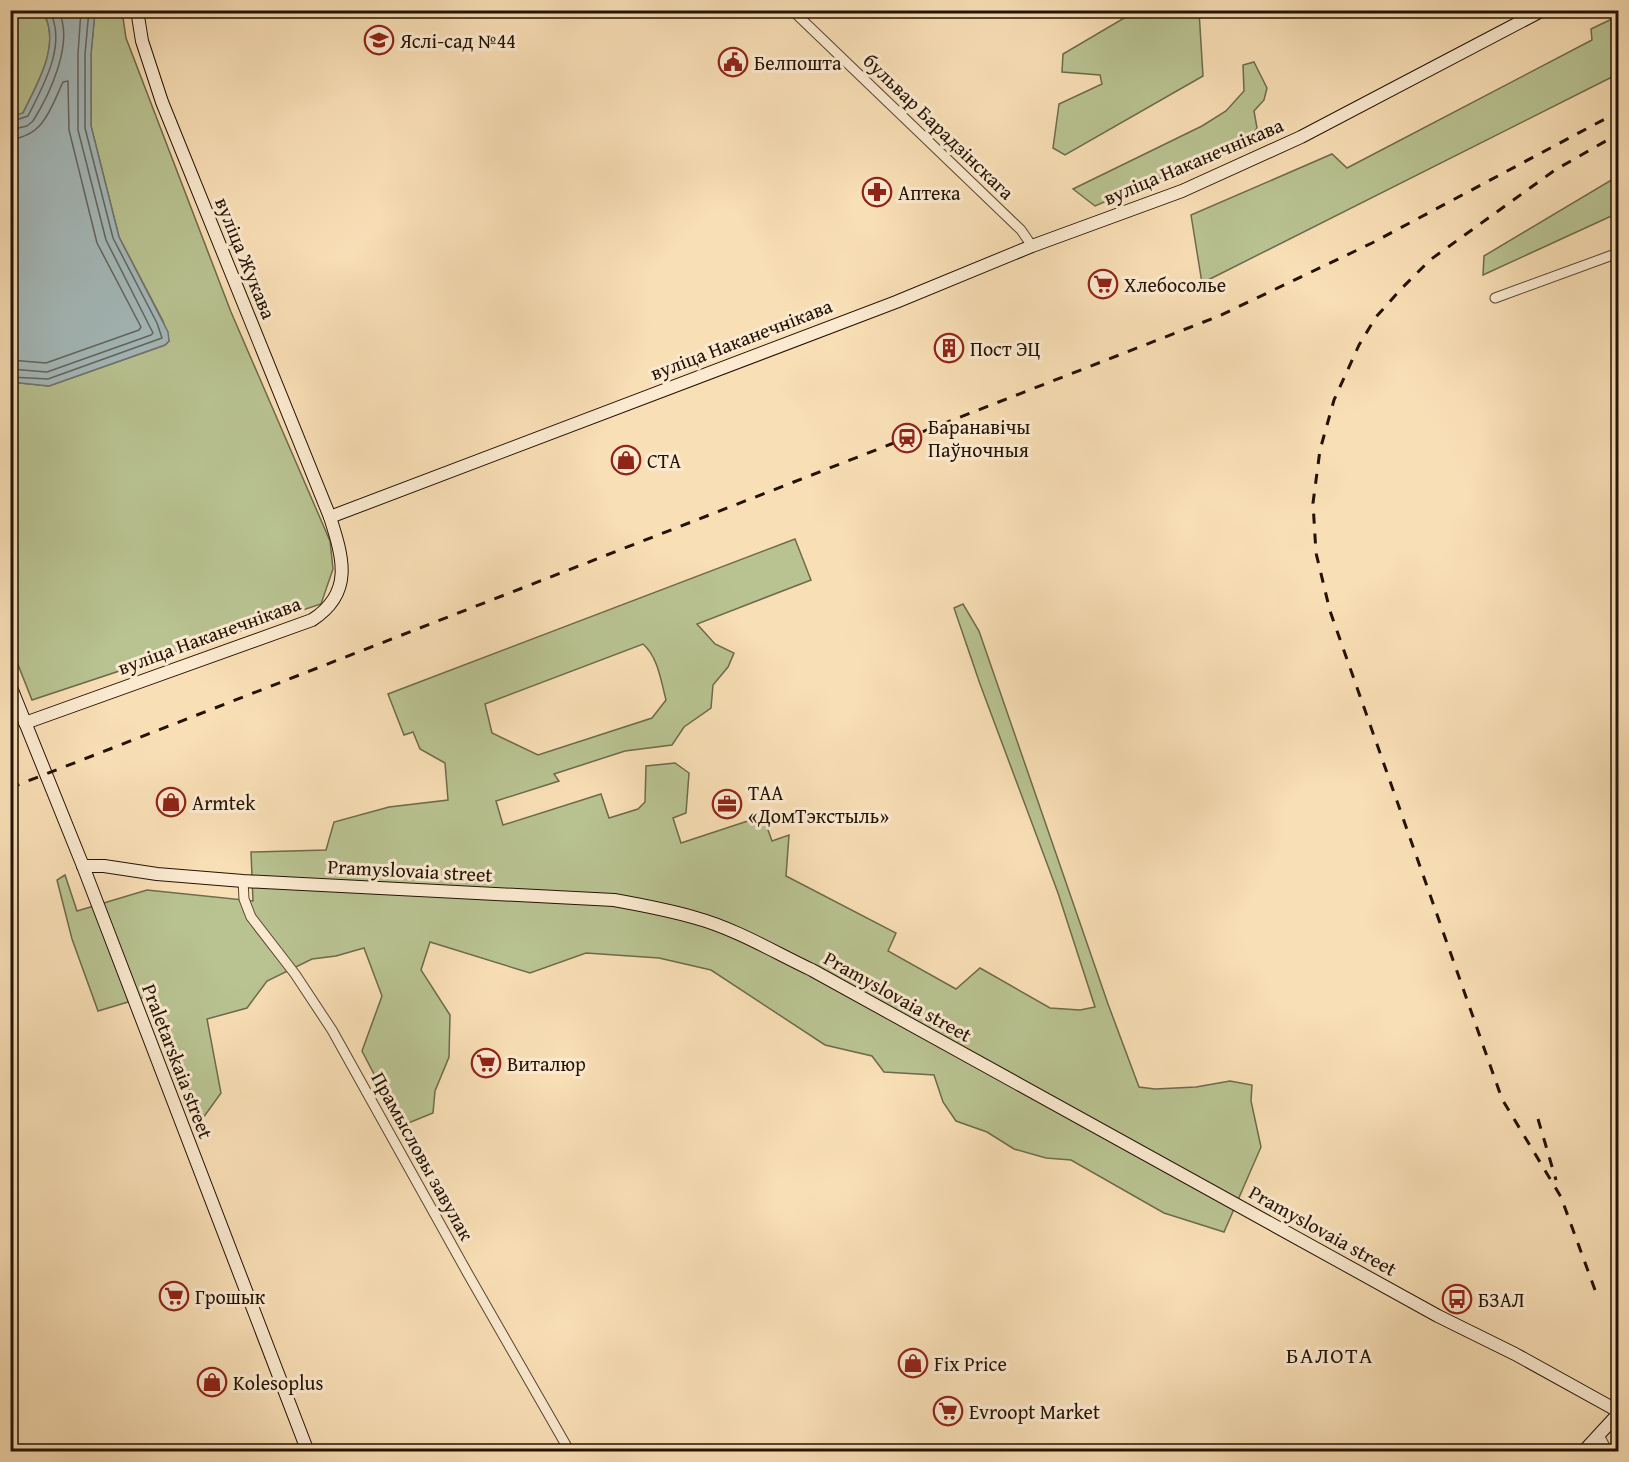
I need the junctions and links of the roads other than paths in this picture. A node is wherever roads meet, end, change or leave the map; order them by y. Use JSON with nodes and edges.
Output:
{"nodes":[{"id":1,"x":137,"y":10,"type":"edge"},
{"id":2,"x":792,"y":10,"type":"edge"},
{"id":3,"x":1543,"y":10,"type":"edge"},
{"id":4,"x":1032,"y":246,"type":"junction"},
{"id":5,"x":1618,"y":253,"type":"edge"},
{"id":6,"x":1495,"y":298,"type":"dead end"},
{"id":7,"x":330,"y":517,"type":"junction"},
{"id":8,"x":11,"y":686,"type":"edge"},
{"id":9,"x":25,"y":723,"type":"junction"},
{"id":10,"x":83,"y":866,"type":"junction"},
{"id":11,"x":243,"y":881,"type":"junction"},
{"id":12,"x":1618,"y":1412,"type":"edge"},
{"id":13,"x":1599,"y":1435,"type":"junction"},
{"id":14,"x":308,"y":1452,"type":"edge"},
{"id":15,"x":570,"y":1452,"type":"edge"},
{"id":16,"x":1583,"y":1452,"type":"edge"},
{"id":17,"x":1608,"y":1452,"type":"edge"}],
"edges":[{"from":1,"to":7,"type":"main road","name":"вуліца Жукава"},
{"from":2,"to":4,"type":"street","name":"бульвар Барадзінскага"},
{"from":3,"to":4,"type":"main road","name":"вуліца Наканечнікава"},
{"from":4,"to":7,"type":"main road","name":"вуліца Наканечнікава"},
{"from":5,"to":6,"type":"street"},
{"from":7,"to":9,"type":"main road","name":"вуліца Наканечнікава"},
{"from":8,"to":9,"type":"main road","name":"Praletarskaia street"},
{"from":9,"to":10,"type":"main road","name":"Praletarskaia street"},
{"from":10,"to":11,"type":"main road","name":"Pramyslovaia street"},
{"from":10,"to":14,"type":"main road","name":"Praletarskaia street"},
{"from":11,"to":12,"type":"main road","name":"Pramyslovaia street"},
{"from":11,"to":15,"type":"street","name":"Прамысловы завулак"},
{"from":12,"to":13,"type":"main road"},
{"from":13,"to":16,"type":"main road"},
{"from":13,"to":17,"type":"street"}]}
